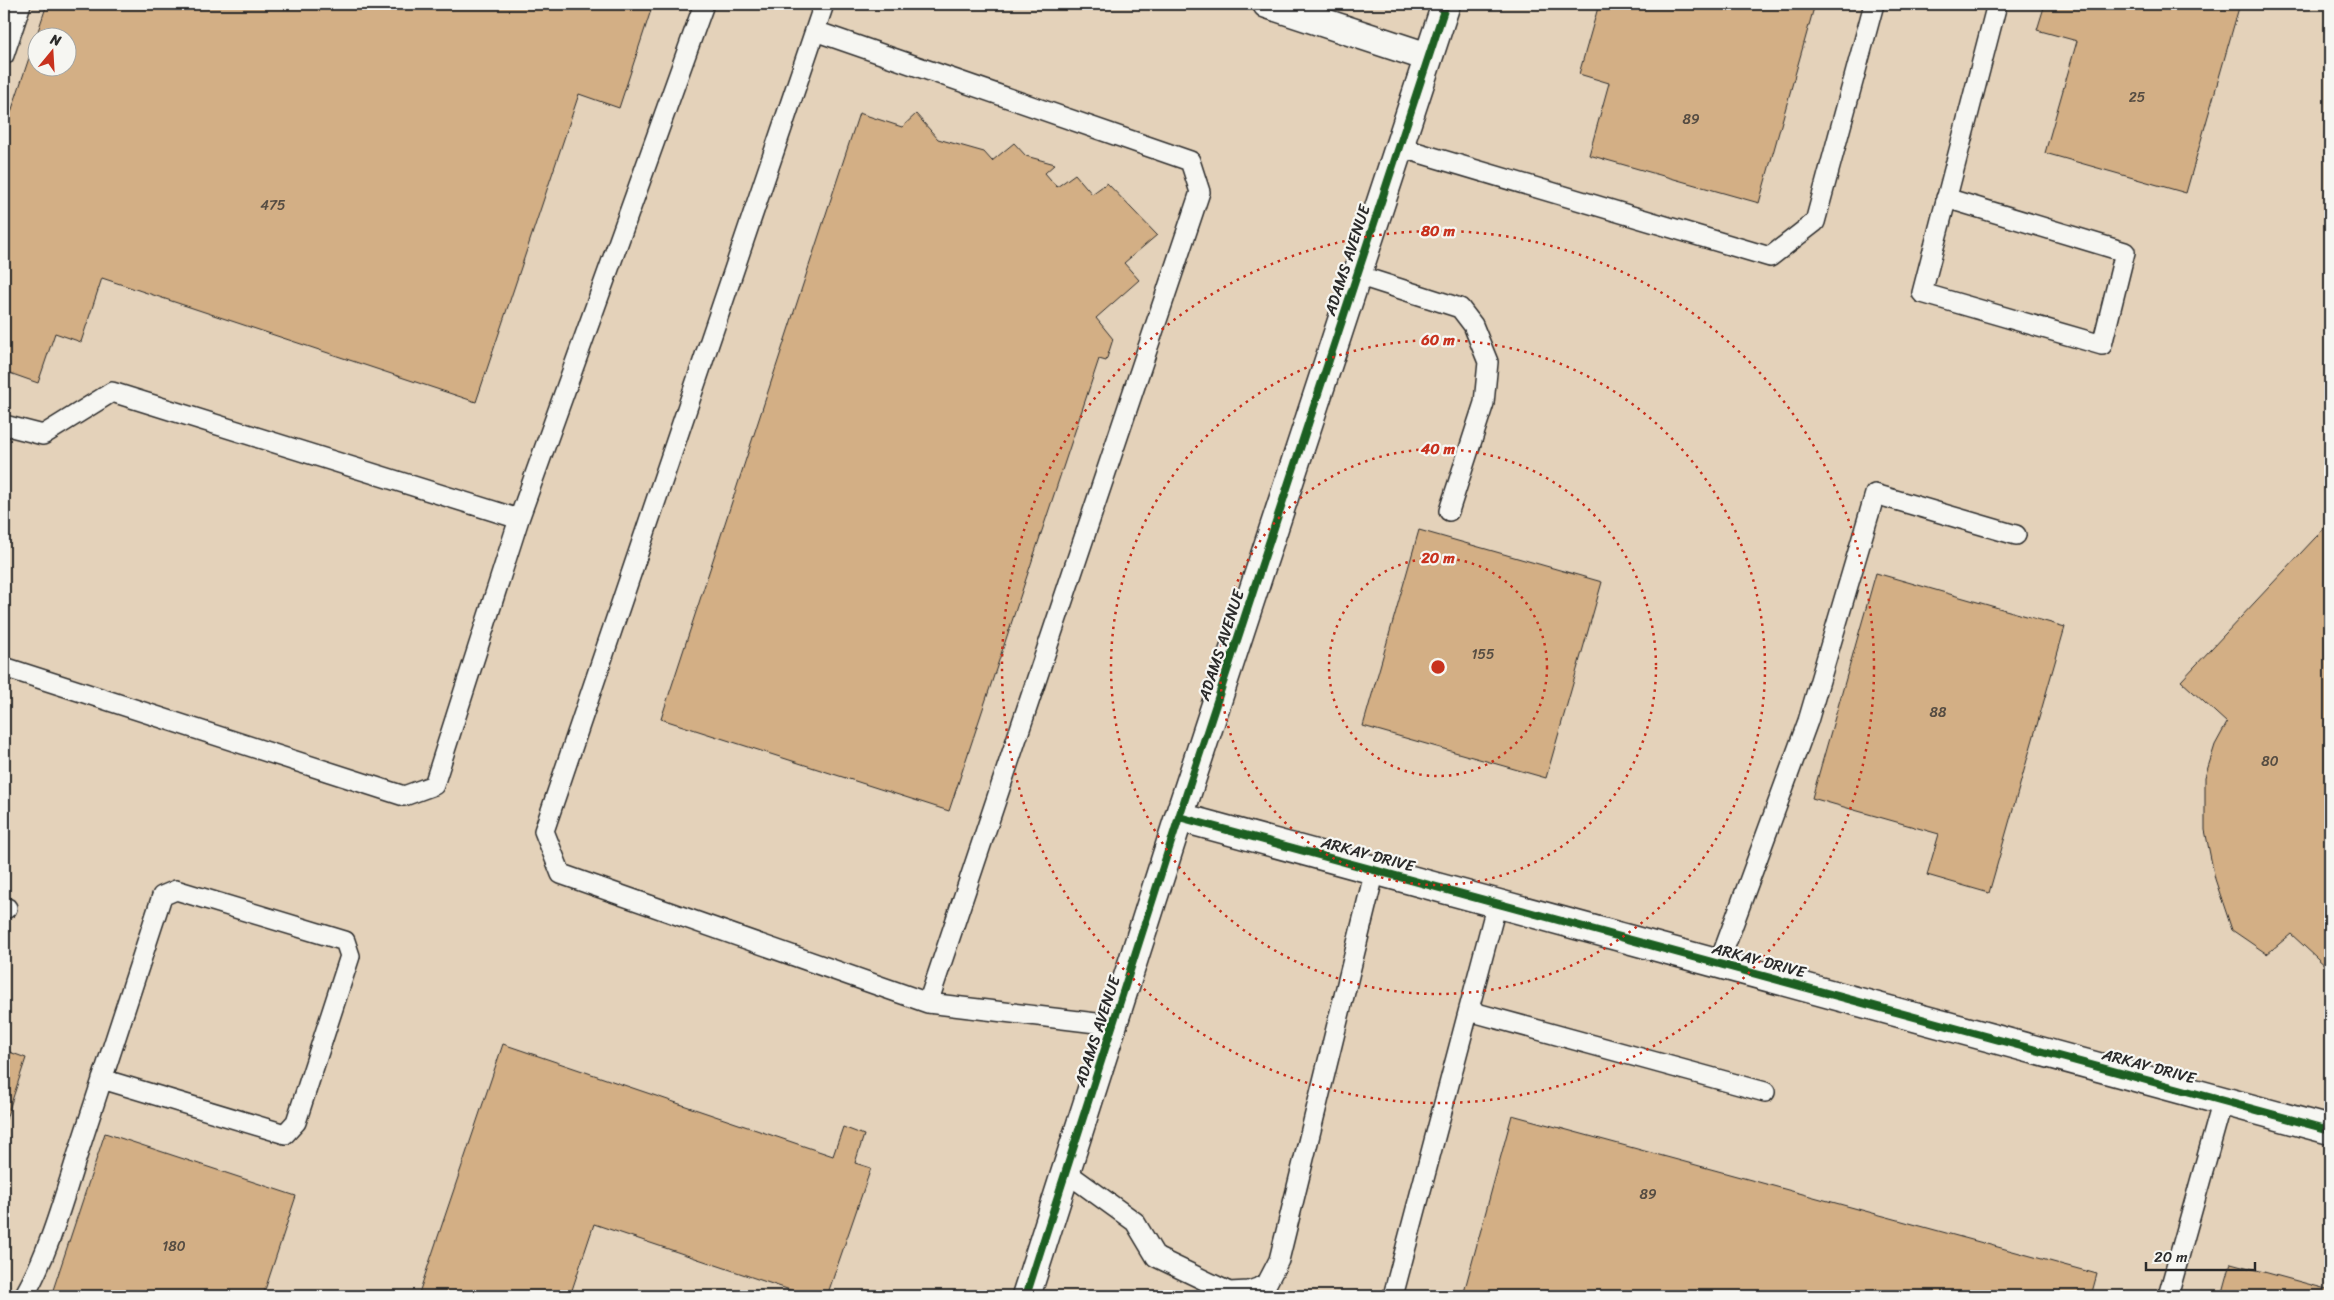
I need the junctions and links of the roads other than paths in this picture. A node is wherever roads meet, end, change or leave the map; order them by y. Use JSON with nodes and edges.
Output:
{"nodes":[{"id":1,"x":21,"y":4,"type":"edge"},
{"id":2,"x":704,"y":4,"type":"edge"},
{"id":3,"x":824,"y":4,"type":"edge"},
{"id":4,"x":1267,"y":4,"type":"edge"},
{"id":5,"x":1446,"y":4,"type":"edge"},
{"id":6,"x":1874,"y":4,"type":"edge"},
{"id":7,"x":1997,"y":4,"type":"edge"},
{"id":8,"x":815,"y":31,"type":"junction"},
{"id":9,"x":4,"y":55,"type":"edge"},
{"id":10,"x":1428,"y":57,"type":"junction"},
{"id":11,"x":1398,"y":148,"type":"junction"},
{"id":12,"x":1946,"y":198,"type":"junction"},
{"id":13,"x":1357,"y":275,"type":"junction"},
{"id":14,"x":4,"y":425,"type":"edge"},
{"id":15,"x":1449,"y":511,"type":"dead end"},
{"id":16,"x":518,"y":518,"type":"junction"},
{"id":17,"x":2016,"y":535,"type":"dead end"},
{"id":18,"x":4,"y":667,"type":"edge"},
{"id":19,"x":1179,"y":817,"type":"junction"},
{"id":20,"x":1375,"y":870,"type":"junction"},
{"id":21,"x":1497,"y":903,"type":"junction"},
{"id":22,"x":1719,"y":963,"type":"junction"},
{"id":23,"x":928,"y":1003,"type":"junction"},
{"id":24,"x":1470,"y":1012,"type":"junction"},
{"id":25,"x":1113,"y":1025,"type":"junction"},
{"id":26,"x":102,"y":1078,"type":"junction"},
{"id":27,"x":1766,"y":1092,"type":"dead end"},
{"id":28,"x":2223,"y":1100,"type":"junction"},
{"id":29,"x":2330,"y":1130,"type":"edge"},
{"id":30,"x":1066,"y":1172,"type":"junction"},
{"id":31,"x":24,"y":1296,"type":"edge"},
{"id":32,"x":1026,"y":1296,"type":"edge"},
{"id":33,"x":1393,"y":1296,"type":"edge"},
{"id":34,"x":2168,"y":1296,"type":"edge"}],
"edges":[{"from":1,"to":9,"type":"lane"},
{"from":2,"to":16,"type":"lane"},
{"from":3,"to":8,"type":"lane"},
{"from":4,"to":10,"type":"street"},
{"from":5,"to":10,"type":"street","name":"ADAMS AVENUE"},
{"from":6,"to":11,"type":"lane"},
{"from":7,"to":12,"type":"lane"},
{"from":8,"to":23,"type":"lane"},
{"from":8,"to":23,"type":"lane"},
{"from":10,"to":11,"type":"street","name":"ADAMS AVENUE"},
{"from":11,"to":13,"type":"street","name":"ADAMS AVENUE"},
{"from":12,"to":12,"type":"lane"},
{"from":13,"to":15,"type":"lane"},
{"from":13,"to":19,"type":"street","name":"ADAMS AVENUE"},
{"from":14,"to":16,"type":"lane"},
{"from":16,"to":18,"type":"lane"},
{"from":17,"to":22,"type":"lane"},
{"from":19,"to":20,"type":"street","name":"ARKAY DRIVE"},
{"from":19,"to":25,"type":"street","name":"ADAMS AVENUE"},
{"from":20,"to":21,"type":"street","name":"ARKAY DRIVE"},
{"from":20,"to":30,"type":"lane"},
{"from":21,"to":22,"type":"street","name":"ARKAY DRIVE"},
{"from":21,"to":24,"type":"lane"},
{"from":22,"to":28,"type":"street","name":"ARKAY DRIVE"},
{"from":23,"to":25,"type":"lane"},
{"from":24,"to":27,"type":"lane"},
{"from":24,"to":33,"type":"lane"},
{"from":25,"to":30,"type":"street","name":"ADAMS AVENUE"},
{"from":26,"to":26,"type":"lane"},
{"from":26,"to":31,"type":"lane"},
{"from":28,"to":29,"type":"street","name":"ARKAY DRIVE"},
{"from":28,"to":34,"type":"lane"},
{"from":30,"to":32,"type":"street","name":"ADAMS AVENUE"}]}
